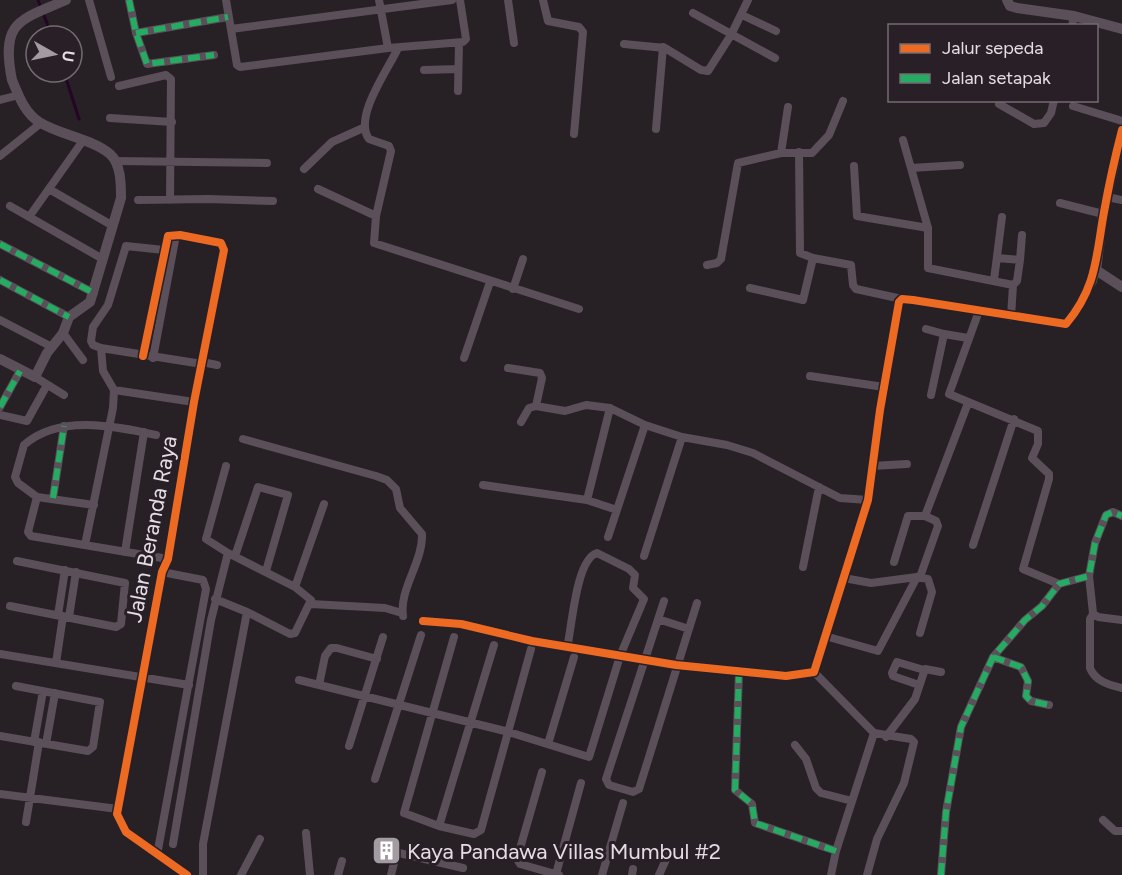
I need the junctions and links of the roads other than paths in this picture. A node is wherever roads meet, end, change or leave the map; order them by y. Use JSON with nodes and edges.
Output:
{"nodes":[{"id":1,"x":89,"y":0,"type":"edge"},
{"id":2,"x":129,"y":0,"type":"edge"},
{"id":3,"x":226,"y":0,"type":"edge"},
{"id":4,"x":379,"y":0,"type":"edge"},
{"id":5,"x":452,"y":0,"type":"edge"},
{"id":6,"x":460,"y":0,"type":"edge"},
{"id":7,"x":508,"y":0,"type":"edge"},
{"id":8,"x":543,"y":0,"type":"edge"},
{"id":9,"x":748,"y":0,"type":"edge"},
{"id":10,"x":1007,"y":0,"type":"edge"},
{"id":11,"x":63,"y":1,"type":"edge"},
{"id":12,"x":381,"y":11,"type":"junction"},
{"id":13,"x":693,"y":13,"type":"dead end"},
{"id":14,"x":742,"y":15,"type":"junction"},
{"id":15,"x":228,"y":17,"type":"junction"},
{"id":16,"x":1073,"y":21,"type":"edge"},
{"id":17,"x":1091,"y":24,"type":"edge"},
{"id":18,"x":1098,"y":25,"type":"edge"},
{"id":19,"x":231,"y":29,"type":"junction"},
{"id":20,"x":1122,"y":29,"type":"edge"},
{"id":21,"x":777,"y":31,"type":"dead end"},
{"id":22,"x":136,"y":33,"type":"junction"},
{"id":23,"x":731,"y":35,"type":"junction"},
{"id":24,"x":459,"y":43,"type":"junction"},
{"id":25,"x":514,"y":43,"type":"dead end"},
{"id":26,"x":624,"y":44,"type":"dead end"},
{"id":27,"x":663,"y":47,"type":"junction"},
{"id":28,"x":393,"y":48,"type":"junction"},
{"id":29,"x":214,"y":55,"type":"dead end"},
{"id":30,"x":775,"y":58,"type":"dead end"},
{"id":31,"x":459,"y":69,"type":"junction"},
{"id":32,"x":424,"y":70,"type":"dead end"},
{"id":33,"x":111,"y":77,"type":"dead end"},
{"id":34,"x":119,"y":86,"type":"dead end"},
{"id":35,"x":458,"y":91,"type":"dead end"},
{"id":36,"x":19,"y":95,"type":"junction"},
{"id":37,"x":0,"y":100,"type":"edge"},
{"id":38,"x":843,"y":101,"type":"dead end"},
{"id":39,"x":1054,"y":102,"type":"edge"},
{"id":40,"x":999,"y":104,"type":"dead end"},
{"id":41,"x":1073,"y":106,"type":"dead end"},
{"id":42,"x":788,"y":107,"type":"dead end"},
{"id":43,"x":110,"y":118,"type":"dead end"},
{"id":44,"x":1122,"y":121,"type":"edge"},
{"id":45,"x":172,"y":122,"type":"junction"},
{"id":46,"x":41,"y":123,"type":"junction"},
{"id":47,"x":363,"y":128,"type":"junction"},
{"id":48,"x":656,"y":129,"type":"dead end"},
{"id":49,"x":1122,"y":130,"type":"edge"},
{"id":50,"x":574,"y":135,"type":"dead end"},
{"id":51,"x":77,"y":140,"type":"junction"},
{"id":52,"x":903,"y":140,"type":"dead end"},
{"id":53,"x":798,"y":152,"type":"junction"},
{"id":54,"x":781,"y":153,"type":"junction"},
{"id":55,"x":0,"y":156,"type":"edge"},
{"id":56,"x":118,"y":161,"type":"junction"},
{"id":57,"x":171,"y":163,"type":"junction"},
{"id":58,"x":267,"y":163,"type":"dead end"},
{"id":59,"x":1118,"y":163,"type":"edge"},
{"id":60,"x":960,"y":165,"type":"dead end"},
{"id":61,"x":854,"y":166,"type":"dead end"},
{"id":62,"x":911,"y":168,"type":"junction"},
{"id":63,"x":304,"y":169,"type":"dead end"},
{"id":64,"x":49,"y":189,"type":"junction"},
{"id":65,"x":318,"y":189,"type":"dead end"},
{"id":66,"x":1107,"y":197,"type":"junction"},
{"id":67,"x":138,"y":200,"type":"dead end"},
{"id":68,"x":170,"y":200,"type":"junction"},
{"id":69,"x":1122,"y":200,"type":"edge"},
{"id":70,"x":273,"y":201,"type":"dead end"},
{"id":71,"x":1060,"y":203,"type":"dead end"},
{"id":72,"x":10,"y":206,"type":"dead end"},
{"id":73,"x":1103,"y":214,"type":"junction"},
{"id":74,"x":376,"y":216,"type":"junction"},
{"id":75,"x":29,"y":217,"type":"junction"},
{"id":76,"x":1002,"y":217,"type":"dead end"},
{"id":77,"x":113,"y":226,"type":"junction"},
{"id":78,"x":928,"y":228,"type":"junction"},
{"id":79,"x":176,"y":235,"type":"junction"},
{"id":80,"x":1022,"y":235,"type":"dead end"},
{"id":81,"x":0,"y":244,"type":"edge"},
{"id":82,"x":164,"y":250,"type":"junction"},
{"id":83,"x":101,"y":258,"type":"junction"},
{"id":84,"x":813,"y":258,"type":"junction"},
{"id":85,"x":997,"y":258,"type":"junction"},
{"id":86,"x":523,"y":259,"type":"dead end"},
{"id":87,"x":1020,"y":260,"type":"junction"},
{"id":88,"x":707,"y":265,"type":"dead end"},
{"id":89,"x":1096,"y":270,"type":"junction"},
{"id":90,"x":0,"y":280,"type":"edge"},
{"id":91,"x":994,"y":280,"type":"junction"},
{"id":92,"x":490,"y":282,"type":"junction"},
{"id":93,"x":1013,"y":285,"type":"junction"},
{"id":94,"x":1122,"y":287,"type":"edge"},
{"id":95,"x":513,"y":288,"type":"junction"},
{"id":96,"x":750,"y":288,"type":"dead end"},
{"id":97,"x":94,"y":293,"type":"junction"},
{"id":98,"x":902,"y":299,"type":"junction"},
{"id":99,"x":579,"y":309,"type":"dead end"},
{"id":100,"x":979,"y":311,"type":"junction"},
{"id":101,"x":69,"y":317,"type":"junction"},
{"id":102,"x":1011,"y":317,"type":"junction"},
{"id":103,"x":0,"y":320,"type":"edge"},
{"id":104,"x":926,"y":329,"type":"dead end"},
{"id":105,"x":63,"y":333,"type":"junction"},
{"id":106,"x":944,"y":334,"type":"junction"},
{"id":107,"x":968,"y":338,"type":"junction"},
{"id":108,"x":52,"y":347,"type":"junction"},
{"id":109,"x":101,"y":348,"type":"junction"},
{"id":110,"x":143,"y":356,"type":"junction"},
{"id":111,"x":153,"y":358,"type":"junction"},
{"id":112,"x":464,"y":358,"type":"dead end"},
{"id":113,"x":0,"y":359,"type":"edge"},
{"id":114,"x":83,"y":360,"type":"dead end"},
{"id":115,"x":202,"y":363,"type":"junction"},
{"id":116,"x":218,"y":365,"type":"dead end"},
{"id":117,"x":508,"y":368,"type":"dead end"},
{"id":118,"x":20,"y":370,"type":"junction"},
{"id":119,"x":35,"y":376,"type":"junction"},
{"id":120,"x":810,"y":376,"type":"dead end"},
{"id":121,"x":47,"y":386,"type":"junction"},
{"id":122,"x":884,"y":387,"type":"junction"},
{"id":123,"x":114,"y":390,"type":"junction"},
{"id":124,"x":64,"y":395,"type":"dead end"},
{"id":125,"x":931,"y":395,"type":"dead end"},
{"id":126,"x":194,"y":402,"type":"junction"},
{"id":127,"x":968,"y":403,"type":"junction"},
{"id":128,"x":0,"y":406,"type":"edge"},
{"id":129,"x":536,"y":406,"type":"junction"},
{"id":130,"x":610,"y":408,"type":"junction"},
{"id":131,"x":0,"y":415,"type":"edge"},
{"id":132,"x":1014,"y":419,"type":"junction"},
{"id":133,"x":521,"y":423,"type":"dead end"},
{"id":134,"x":645,"y":425,"type":"junction"},
{"id":135,"x":64,"y":426,"type":"junction"},
{"id":136,"x":111,"y":427,"type":"junction"},
{"id":137,"x":144,"y":432,"type":"junction"},
{"id":138,"x":156,"y":435,"type":"dead end"},
{"id":139,"x":682,"y":437,"type":"junction"},
{"id":140,"x":243,"y":439,"type":"dead end"},
{"id":141,"x":907,"y":464,"type":"dead end"},
{"id":142,"x":226,"y":465,"type":"dead end"},
{"id":143,"x":872,"y":466,"type":"junction"},
{"id":144,"x":483,"y":485,"type":"dead end"},
{"id":145,"x":819,"y":488,"type":"junction"},
{"id":146,"x":37,"y":497,"type":"junction"},
{"id":147,"x":53,"y":498,"type":"junction"},
{"id":148,"x":587,"y":500,"type":"junction"},
{"id":149,"x":868,"y":500,"type":"junction"},
{"id":150,"x":324,"y":504,"type":"dead end"},
{"id":151,"x":94,"y":505,"type":"junction"},
{"id":152,"x":617,"y":510,"type":"junction"},
{"id":153,"x":925,"y":516,"type":"junction"},
{"id":154,"x":1122,"y":516,"type":"edge"},
{"id":155,"x":608,"y":537,"type":"dead end"},
{"id":156,"x":973,"y":544,"type":"dead end"},
{"id":157,"x":85,"y":545,"type":"junction"},
{"id":158,"x":125,"y":552,"type":"junction"},
{"id":159,"x":231,"y":554,"type":"junction"},
{"id":160,"x":644,"y":556,"type":"dead end"},
{"id":161,"x":168,"y":559,"type":"junction"},
{"id":162,"x":17,"y":561,"type":"dead end"},
{"id":163,"x":894,"y":562,"type":"dead end"},
{"id":164,"x":803,"y":567,"type":"dead end"},
{"id":165,"x":65,"y":570,"type":"junction"},
{"id":166,"x":266,"y":571,"type":"junction"},
{"id":167,"x":76,"y":572,"type":"junction"},
{"id":168,"x":162,"y":572,"type":"junction"},
{"id":169,"x":1089,"y":576,"type":"junction"},
{"id":170,"x":919,"y":577,"type":"junction"},
{"id":171,"x":844,"y":578,"type":"junction"},
{"id":172,"x":1059,"y":584,"type":"junction"},
{"id":173,"x":295,"y":587,"type":"junction"},
{"id":174,"x":215,"y":599,"type":"junction"},
{"id":175,"x":664,"y":601,"type":"dead end"},
{"id":176,"x":697,"y":603,"type":"dead end"},
{"id":177,"x":311,"y":604,"type":"junction"},
{"id":178,"x":10,"y":606,"type":"dead end"},
{"id":179,"x":247,"y":612,"type":"junction"},
{"id":180,"x":1094,"y":614,"type":"junction"},
{"id":181,"x":63,"y":616,"type":"junction"},
{"id":182,"x":658,"y":619,"type":"junction"},
{"id":183,"x":1122,"y":620,"type":"edge"},
{"id":184,"x":423,"y":621,"type":"dead end"},
{"id":185,"x":689,"y":629,"type":"junction"},
{"id":186,"x":920,"y":633,"type":"dead end"},
{"id":187,"x":421,"y":635,"type":"dead end"},
{"id":188,"x":825,"y":636,"type":"junction"},
{"id":189,"x":383,"y":637,"type":"dead end"},
{"id":190,"x":454,"y":637,"type":"dead end"},
{"id":191,"x":494,"y":645,"type":"dead end"},
{"id":192,"x":567,"y":648,"type":"junction"},
{"id":193,"x":531,"y":649,"type":"dead end"},
{"id":194,"x":0,"y":654,"type":"edge"},
{"id":195,"x":620,"y":656,"type":"junction"},
{"id":196,"x":574,"y":657,"type":"dead end"},
{"id":197,"x":993,"y":657,"type":"junction"},
{"id":198,"x":377,"y":659,"type":"junction"},
{"id":199,"x":643,"y":660,"type":"junction"},
{"id":200,"x":56,"y":663,"type":"junction"},
{"id":201,"x":676,"y":665,"type":"junction"},
{"id":202,"x":924,"y":670,"type":"junction"},
{"id":203,"x":739,"y":671,"type":"junction"},
{"id":204,"x":814,"y":672,"type":"junction"},
{"id":205,"x":941,"y":672,"type":"dead end"},
{"id":206,"x":141,"y":677,"type":"junction"},
{"id":207,"x":299,"y":680,"type":"dead end"},
{"id":208,"x":189,"y":685,"type":"junction"},
{"id":209,"x":320,"y":685,"type":"junction"},
{"id":210,"x":919,"y":685,"type":"junction"},
{"id":211,"x":16,"y":686,"type":"dead end"},
{"id":212,"x":1122,"y":688,"type":"edge"},
{"id":213,"x":43,"y":691,"type":"junction"},
{"id":214,"x":55,"y":693,"type":"junction"},
{"id":215,"x":364,"y":696,"type":"junction"},
{"id":216,"x":399,"y":705,"type":"junction"},
{"id":217,"x":1048,"y":705,"type":"dead end"},
{"id":218,"x":433,"y":713,"type":"junction"},
{"id":219,"x":470,"y":722,"type":"junction"},
{"id":220,"x":509,"y":732,"type":"junction"},
{"id":221,"x":874,"y":733,"type":"junction"},
{"id":222,"x":0,"y":736,"type":"edge"},
{"id":223,"x":886,"y":737,"type":"junction"},
{"id":224,"x":40,"y":743,"type":"junction"},
{"id":225,"x":548,"y":744,"type":"junction"},
{"id":226,"x":795,"y":745,"type":"dead end"},
{"id":227,"x":349,"y":746,"type":"dead end"},
{"id":228,"x":542,"y":772,"type":"dead end"},
{"id":229,"x":375,"y":780,"type":"dead end"},
{"id":230,"x":581,"y":783,"type":"dead end"},
{"id":231,"x":0,"y":794,"type":"edge"},
{"id":232,"x":30,"y":800,"type":"junction"},
{"id":233,"x":852,"y":801,"type":"junction"},
{"id":234,"x":623,"y":803,"type":"dead end"},
{"id":235,"x":118,"y":809,"type":"junction"},
{"id":236,"x":1103,"y":820,"type":"dead end"},
{"id":237,"x":26,"y":822,"type":"dead end"},
{"id":238,"x":439,"y":826,"type":"junction"},
{"id":239,"x":1122,"y":831,"type":"edge"},
{"id":240,"x":306,"y":833,"type":"dead end"},
{"id":241,"x":260,"y":839,"type":"dead end"},
{"id":242,"x":173,"y":844,"type":"dead end"},
{"id":243,"x":836,"y":851,"type":"junction"},
{"id":244,"x":157,"y":855,"type":"junction"},
{"id":245,"x":668,"y":855,"type":"dead end"},
{"id":246,"x":342,"y":861,"type":"dead end"},
{"id":247,"x":463,"y":868,"type":"dead end"},
{"id":248,"x":392,"y":874,"type":"edge"},
{"id":249,"x":187,"y":875,"type":"edge"},
{"id":250,"x":204,"y":875,"type":"edge"},
{"id":251,"x":241,"y":875,"type":"edge"},
{"id":252,"x":310,"y":875,"type":"edge"},
{"id":253,"x":338,"y":875,"type":"edge"},
{"id":254,"x":557,"y":875,"type":"edge"},
{"id":255,"x":602,"y":875,"type":"edge"},
{"id":256,"x":660,"y":875,"type":"edge"},
{"id":257,"x":831,"y":875,"type":"edge"},
{"id":258,"x":867,"y":875,"type":"edge"},
{"id":259,"x":941,"y":875,"type":"edge"}],
"edges":[{"from":1,"to":33,"type":"street"},
{"from":2,"to":22,"type":"street"},
{"from":3,"to":15,"type":"street"},
{"from":4,"to":12,"type":"street"},
{"from":5,"to":12,"type":"street"},
{"from":6,"to":24,"type":"street"},
{"from":7,"to":25,"type":"street"},
{"from":8,"to":50,"type":"street"},
{"from":9,"to":14,"type":"street"},
{"from":10,"to":16,"type":"street"},
{"from":11,"to":36,"type":"street"},
{"from":12,"to":19,"type":"street"},
{"from":12,"to":28,"type":"street"},
{"from":13,"to":23,"type":"street"},
{"from":14,"to":21,"type":"street"},
{"from":14,"to":23,"type":"street"},
{"from":15,"to":19,"type":"street"},
{"from":15,"to":22,"type":"street"},
{"from":16,"to":17,"type":"street"},
{"from":18,"to":20,"type":"street"},
{"from":19,"to":28,"type":"street"},
{"from":22,"to":29,"type":"street"},
{"from":23,"to":27,"type":"street"},
{"from":23,"to":30,"type":"street"},
{"from":24,"to":28,"type":"street"},
{"from":24,"to":31,"type":"street"},
{"from":26,"to":27,"type":"street"},
{"from":27,"to":48,"type":"street"},
{"from":28,"to":47,"type":"street"},
{"from":31,"to":32,"type":"street"},
{"from":31,"to":35,"type":"street"},
{"from":34,"to":45,"type":"street"},
{"from":36,"to":37,"type":"street"},
{"from":36,"to":46,"type":"street"},
{"from":38,"to":53,"type":"street"},
{"from":39,"to":40,"type":"street"},
{"from":41,"to":44,"type":"street"},
{"from":42,"to":54,"type":"street"},
{"from":43,"to":45,"type":"street"},
{"from":45,"to":57,"type":"street"},
{"from":46,"to":51,"type":"street"},
{"from":46,"to":55,"type":"street"},
{"from":47,"to":63,"type":"street"},
{"from":47,"to":74,"type":"street"},
{"from":49,"to":59,"type":"street"},
{"from":51,"to":56,"type":"street"},
{"from":51,"to":64,"type":"street"},
{"from":52,"to":62,"type":"street"},
{"from":53,"to":54,"type":"street"},
{"from":53,"to":84,"type":"street"},
{"from":54,"to":88,"type":"street"},
{"from":56,"to":57,"type":"street"},
{"from":56,"to":77,"type":"street"},
{"from":57,"to":58,"type":"street"},
{"from":57,"to":68,"type":"street"},
{"from":59,"to":66,"type":"street"},
{"from":60,"to":62,"type":"street"},
{"from":61,"to":78,"type":"street"},
{"from":62,"to":78,"type":"street"},
{"from":64,"to":75,"type":"street"},
{"from":64,"to":77,"type":"street"},
{"from":65,"to":74,"type":"street"},
{"from":66,"to":69,"type":"street"},
{"from":66,"to":73,"type":"street"},
{"from":67,"to":68,"type":"street"},
{"from":68,"to":70,"type":"street"},
{"from":71,"to":73,"type":"street"},
{"from":72,"to":75,"type":"street"},
{"from":73,"to":89,"type":"street"},
{"from":74,"to":92,"type":"street"},
{"from":75,"to":83,"type":"street"},
{"from":76,"to":85,"type":"street"},
{"from":77,"to":83,"type":"street"},
{"from":78,"to":91,"type":"street"},
{"from":79,"to":82,"type":"street"},
{"from":79,"to":111,"type":"street"},
{"from":79,"to":115,"type":"street","name":"Jalan Beranda Raya"},
{"from":80,"to":87,"type":"street"},
{"from":81,"to":97,"type":"street"},
{"from":82,"to":109,"type":"street"},
{"from":82,"to":110,"type":"street"},
{"from":83,"to":97,"type":"street"},
{"from":84,"to":96,"type":"street"},
{"from":84,"to":98,"type":"street"},
{"from":85,"to":87,"type":"street"},
{"from":85,"to":91,"type":"street"},
{"from":86,"to":95,"type":"street"},
{"from":87,"to":93,"type":"street"},
{"from":89,"to":94,"type":"street"},
{"from":89,"to":102,"type":"street"},
{"from":90,"to":101,"type":"street"},
{"from":91,"to":93,"type":"street"},
{"from":92,"to":95,"type":"street"},
{"from":92,"to":112,"type":"street"},
{"from":93,"to":102,"type":"street"},
{"from":95,"to":99,"type":"street"},
{"from":97,"to":101,"type":"street"},
{"from":98,"to":100,"type":"street"},
{"from":98,"to":122,"type":"street"},
{"from":100,"to":102,"type":"street"},
{"from":100,"to":107,"type":"street"},
{"from":101,"to":105,"type":"street"},
{"from":103,"to":108,"type":"street"},
{"from":104,"to":106,"type":"street"},
{"from":105,"to":108,"type":"street"},
{"from":105,"to":114,"type":"street"},
{"from":106,"to":107,"type":"street"},
{"from":106,"to":125,"type":"street"},
{"from":107,"to":127,"type":"street"},
{"from":108,"to":119,"type":"street"},
{"from":109,"to":110,"type":"street"},
{"from":109,"to":123,"type":"street"},
{"from":110,"to":111,"type":"street"},
{"from":111,"to":115,"type":"street"},
{"from":113,"to":118,"type":"street"},
{"from":115,"to":116,"type":"street"},
{"from":115,"to":126,"type":"street","name":"Jalan Beranda Raya"},
{"from":117,"to":129,"type":"street"},
{"from":118,"to":119,"type":"street"},
{"from":118,"to":128,"type":"street"},
{"from":119,"to":121,"type":"street"},
{"from":120,"to":122,"type":"street"},
{"from":121,"to":124,"type":"street"},
{"from":121,"to":131,"type":"street"},
{"from":122,"to":143,"type":"street"},
{"from":123,"to":126,"type":"street"},
{"from":123,"to":136,"type":"street"},
{"from":126,"to":161,"type":"street","name":"Jalan Beranda Raya"},
{"from":127,"to":132,"type":"street"},
{"from":127,"to":153,"type":"street"},
{"from":129,"to":130,"type":"street"},
{"from":129,"to":133,"type":"street"},
{"from":130,"to":134,"type":"street"},
{"from":130,"to":148,"type":"street"},
{"from":132,"to":156,"type":"street"},
{"from":132,"to":172,"type":"street"},
{"from":134,"to":139,"type":"street"},
{"from":134,"to":152,"type":"street"},
{"from":135,"to":136,"type":"street"},
{"from":135,"to":146,"type":"street"},
{"from":135,"to":147,"type":"street"},
{"from":136,"to":137,"type":"street"},
{"from":136,"to":151,"type":"street"},
{"from":137,"to":138,"type":"street"},
{"from":137,"to":158,"type":"street"},
{"from":139,"to":145,"type":"street"},
{"from":139,"to":160,"type":"street"},
{"from":140,"to":177,"type":"street"},
{"from":141,"to":143,"type":"street"},
{"from":142,"to":159,"type":"street"},
{"from":143,"to":149,"type":"street"},
{"from":144,"to":148,"type":"street"},
{"from":145,"to":149,"type":"street"},
{"from":145,"to":164,"type":"street"},
{"from":146,"to":147,"type":"street"},
{"from":146,"to":157,"type":"street"},
{"from":147,"to":151,"type":"street"},
{"from":148,"to":152,"type":"street"},
{"from":149,"to":171,"type":"street"},
{"from":150,"to":173,"type":"street"},
{"from":151,"to":157,"type":"street"},
{"from":152,"to":155,"type":"street"},
{"from":153,"to":163,"type":"street"},
{"from":153,"to":170,"type":"street"},
{"from":154,"to":169,"type":"street"},
{"from":157,"to":158,"type":"street"},
{"from":158,"to":161,"type":"street"},
{"from":159,"to":166,"type":"street"},
{"from":159,"to":166,"type":"street"},
{"from":159,"to":174,"type":"street"},
{"from":161,"to":168,"type":"street","name":"Jalan Beranda Raya"},
{"from":162,"to":165,"type":"street"},
{"from":165,"to":167,"type":"street"},
{"from":165,"to":181,"type":"street"},
{"from":166,"to":173,"type":"street"},
{"from":167,"to":181,"type":"street"},
{"from":167,"to":181,"type":"street"},
{"from":168,"to":206,"type":"street","name":"Jalan Beranda Raya"},
{"from":168,"to":208,"type":"street"},
{"from":169,"to":172,"type":"street"},
{"from":169,"to":180,"type":"street"},
{"from":170,"to":171,"type":"street"},
{"from":170,"to":186,"type":"street"},
{"from":170,"to":188,"type":"street"},
{"from":171,"to":188,"type":"street"},
{"from":172,"to":197,"type":"street"},
{"from":173,"to":177,"type":"street"},
{"from":174,"to":179,"type":"street"},
{"from":174,"to":242,"type":"street"},
{"from":175,"to":182,"type":"street"},
{"from":176,"to":185,"type":"street"},
{"from":177,"to":179,"type":"street"},
{"from":178,"to":181,"type":"street"},
{"from":179,"to":250,"type":"street"},
{"from":180,"to":183,"type":"street"},
{"from":180,"to":212,"type":"street"},
{"from":181,"to":200,"type":"street"},
{"from":182,"to":185,"type":"street"},
{"from":182,"to":199,"type":"street"},
{"from":184,"to":192,"type":"street"},
{"from":185,"to":201,"type":"street"},
{"from":187,"to":216,"type":"street"},
{"from":188,"to":204,"type":"street"},
{"from":189,"to":198,"type":"street"},
{"from":190,"to":218,"type":"street"},
{"from":191,"to":219,"type":"street"},
{"from":192,"to":195,"type":"street"},
{"from":192,"to":195,"type":"street"},
{"from":193,"to":220,"type":"street"},
{"from":194,"to":200,"type":"street"},
{"from":195,"to":199,"type":"street"},
{"from":195,"to":225,"type":"street"},
{"from":196,"to":225,"type":"street"},
{"from":197,"to":217,"type":"street"},
{"from":197,"to":259,"type":"street"},
{"from":198,"to":209,"type":"street"},
{"from":198,"to":215,"type":"street"},
{"from":199,"to":201,"type":"street"},
{"from":199,"to":201,"type":"street"},
{"from":200,"to":206,"type":"street"},
{"from":201,"to":203,"type":"street"},
{"from":202,"to":205,"type":"street"},
{"from":202,"to":210,"type":"street"},
{"from":202,"to":210,"type":"street"},
{"from":203,"to":204,"type":"street"},
{"from":203,"to":243,"type":"street"},
{"from":204,"to":221,"type":"street"},
{"from":206,"to":208,"type":"street"},
{"from":206,"to":235,"type":"street","name":"Jalan Beranda Raya"},
{"from":207,"to":209,"type":"street"},
{"from":208,"to":244,"type":"street"},
{"from":209,"to":215,"type":"street"},
{"from":210,"to":223,"type":"street"},
{"from":211,"to":213,"type":"street"},
{"from":213,"to":214,"type":"street"},
{"from":213,"to":224,"type":"street"},
{"from":214,"to":224,"type":"street"},
{"from":214,"to":224,"type":"street"},
{"from":215,"to":216,"type":"street"},
{"from":215,"to":227,"type":"street"},
{"from":216,"to":218,"type":"street"},
{"from":216,"to":229,"type":"street"},
{"from":218,"to":219,"type":"street"},
{"from":218,"to":238,"type":"street"},
{"from":219,"to":220,"type":"street"},
{"from":219,"to":238,"type":"street"},
{"from":220,"to":225,"type":"street"},
{"from":220,"to":238,"type":"street"},
{"from":221,"to":223,"type":"street"},
{"from":221,"to":233,"type":"street"},
{"from":222,"to":224,"type":"street"},
{"from":223,"to":258,"type":"street"},
{"from":224,"to":232,"type":"street"},
{"from":226,"to":233,"type":"street"},
{"from":228,"to":254,"type":"street"},
{"from":230,"to":254,"type":"street"},
{"from":231,"to":232,"type":"street"},
{"from":232,"to":235,"type":"street"},
{"from":232,"to":237,"type":"street"},
{"from":233,"to":243,"type":"street"},
{"from":234,"to":255,"type":"street"},
{"from":235,"to":244,"type":"street","name":"Jalan Beranda Raya"},
{"from":236,"to":239,"type":"street"},
{"from":240,"to":252,"type":"street"},
{"from":241,"to":251,"type":"street"},
{"from":243,"to":257,"type":"street"},
{"from":244,"to":249,"type":"street"},
{"from":245,"to":256,"type":"street"},
{"from":246,"to":253,"type":"street"},
{"from":247,"to":248,"type":"street"}]}
